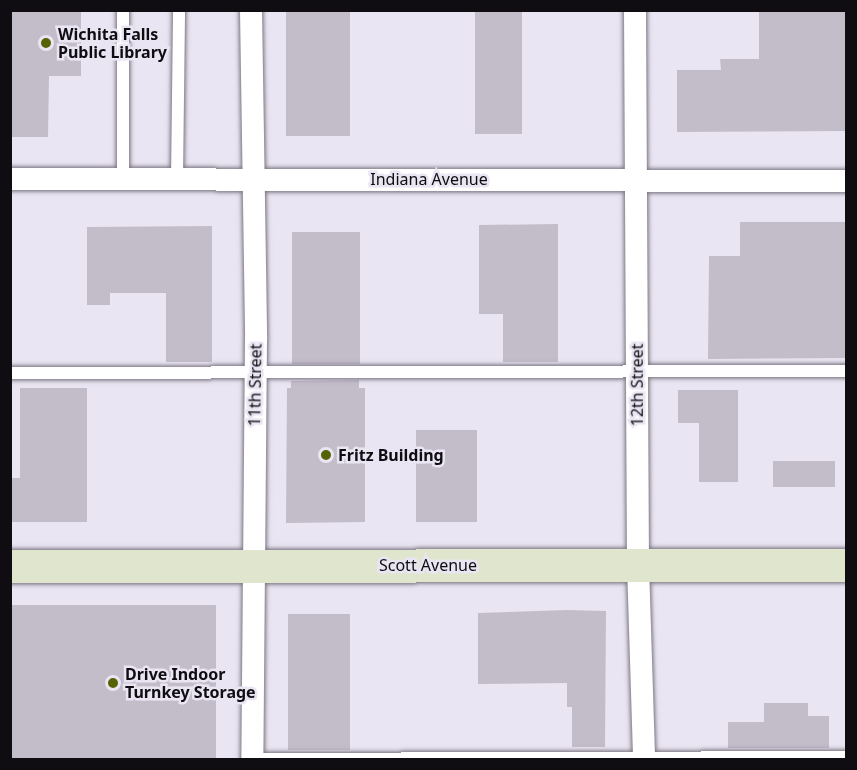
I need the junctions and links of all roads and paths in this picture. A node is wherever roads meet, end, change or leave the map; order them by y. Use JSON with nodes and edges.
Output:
{"nodes":[{"id":1,"x":123,"y":10,"type":"edge"},
{"id":2,"x":179,"y":10,"type":"edge"},
{"id":3,"x":251,"y":10,"type":"edge"},
{"id":4,"x":635,"y":10,"type":"edge"},
{"id":5,"x":123,"y":179,"type":"junction"},
{"id":6,"x":177,"y":179,"type":"junction"},
{"id":7,"x":252,"y":179,"type":"junction"},
{"id":8,"x":10,"y":180,"type":"edge"},
{"id":9,"x":636,"y":180,"type":"junction"},
{"id":10,"x":846,"y":181,"type":"edge"},
{"id":11,"x":638,"y":371,"type":"junction"},
{"id":12,"x":846,"y":371,"type":"edge"},
{"id":13,"x":256,"y":372,"type":"junction"},
{"id":14,"x":10,"y":373,"type":"edge"},
{"id":15,"x":638,"y":565,"type":"junction"},
{"id":16,"x":846,"y":565,"type":"edge"},
{"id":17,"x":10,"y":566,"type":"edge"},
{"id":18,"x":253,"y":566,"type":"junction"},
{"id":19,"x":644,"y":758,"type":"edge"},
{"id":20,"x":846,"y":758,"type":"edge"},
{"id":21,"x":252,"y":759,"type":"edge"}],
"edges":[{"from":1,"to":5,"type":"lane"},
{"from":2,"to":6,"type":"lane"},
{"from":3,"to":7,"type":"street","name":"11th Street"},
{"from":4,"to":9,"type":"street","name":"12th Street"},
{"from":5,"to":6,"type":"street","name":"Indiana Avenue"},
{"from":5,"to":8,"type":"street","name":"Indiana Avenue"},
{"from":6,"to":7,"type":"street","name":"Indiana Avenue"},
{"from":7,"to":9,"type":"street","name":"Indiana Avenue"},
{"from":7,"to":13,"type":"street","name":"11th Street"},
{"from":9,"to":10,"type":"street","name":"Indiana Avenue"},
{"from":9,"to":11,"type":"street","name":"12th Street"},
{"from":11,"to":12,"type":"lane"},
{"from":11,"to":13,"type":"lane"},
{"from":11,"to":15,"type":"street","name":"12th Street"},
{"from":13,"to":14,"type":"lane"},
{"from":13,"to":18,"type":"street","name":"11th Street"},
{"from":15,"to":16,"type":"main road","name":"Scott Avenue"},
{"from":15,"to":18,"type":"main road","name":"Scott Avenue"},
{"from":15,"to":19,"type":"street","name":"12th Street"},
{"from":17,"to":18,"type":"main road","name":"Scott Avenue"},
{"from":18,"to":21,"type":"street","name":"11th Street"},
{"from":19,"to":20,"type":"lane"},
{"from":19,"to":21,"type":"lane"}]}
